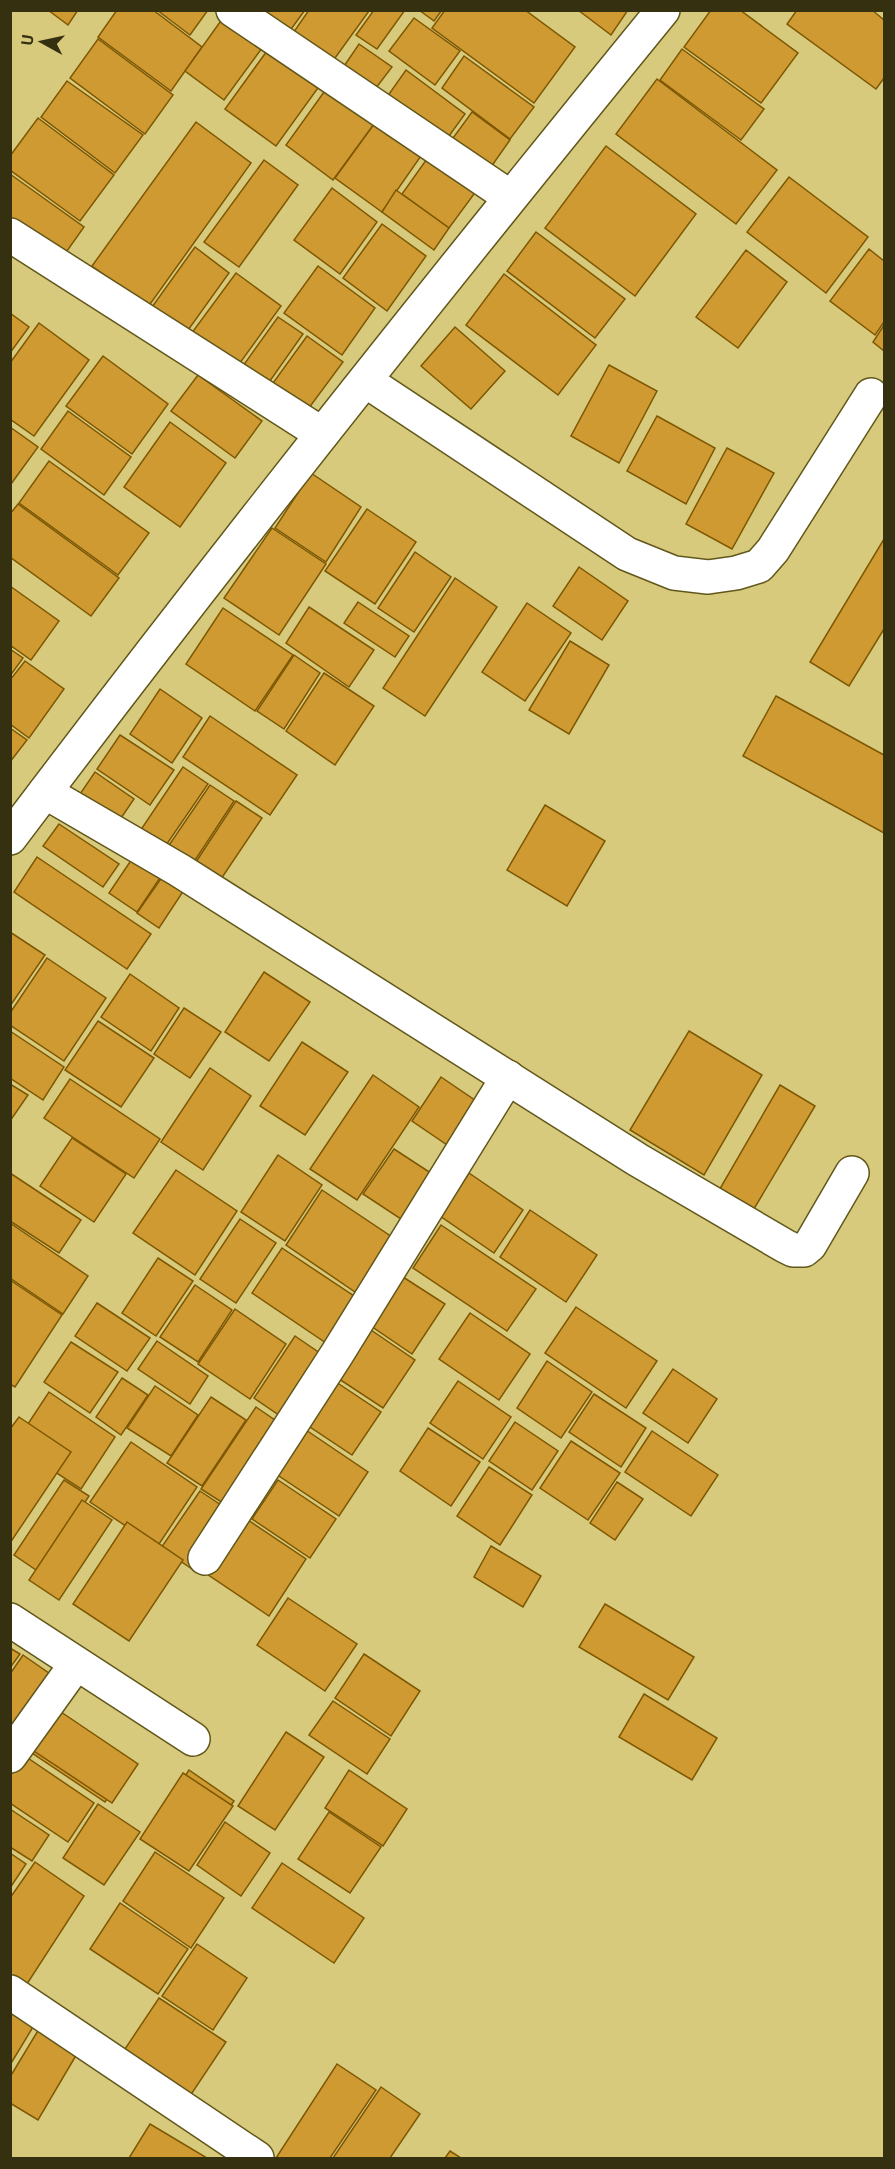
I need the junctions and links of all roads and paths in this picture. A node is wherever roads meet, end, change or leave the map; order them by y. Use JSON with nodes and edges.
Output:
{"nodes":[{"id":1,"x":233,"y":10,"type":"edge"},
{"id":2,"x":663,"y":10,"type":"edge"},
{"id":3,"x":510,"y":197,"type":"junction"},
{"id":4,"x":10,"y":235,"type":"edge"},
{"id":5,"x":366,"y":381,"type":"junction"},
{"id":6,"x":871,"y":395,"type":"dead end"},
{"id":7,"x":322,"y":434,"type":"junction"},
{"id":8,"x":45,"y":792,"type":"junction"},
{"id":9,"x":10,"y":838,"type":"edge"},
{"id":10,"x":508,"y":1077,"type":"junction"},
{"id":11,"x":852,"y":1173,"type":"dead end"},
{"id":12,"x":205,"y":1558,"type":"dead end"},
{"id":13,"x":10,"y":1620,"type":"edge"},
{"id":14,"x":76,"y":1664,"type":"junction"},
{"id":15,"x":193,"y":1739,"type":"dead end"},
{"id":16,"x":10,"y":1756,"type":"edge"},
{"id":17,"x":10,"y":1992,"type":"edge"},
{"id":18,"x":257,"y":2158,"type":"edge"}],
"edges":[{"from":1,"to":3,"type":"street"},
{"from":2,"to":3,"type":"street"},
{"from":3,"to":5,"type":"street"},
{"from":4,"to":7,"type":"street"},
{"from":5,"to":6,"type":"street"},
{"from":5,"to":7,"type":"street"},
{"from":7,"to":8,"type":"street"},
{"from":8,"to":9,"type":"street"},
{"from":8,"to":10,"type":"street"},
{"from":10,"to":11,"type":"street"},
{"from":10,"to":12,"type":"street"},
{"from":13,"to":14,"type":"street"},
{"from":14,"to":15,"type":"street"},
{"from":14,"to":16,"type":"street"},
{"from":17,"to":18,"type":"street"}]}
